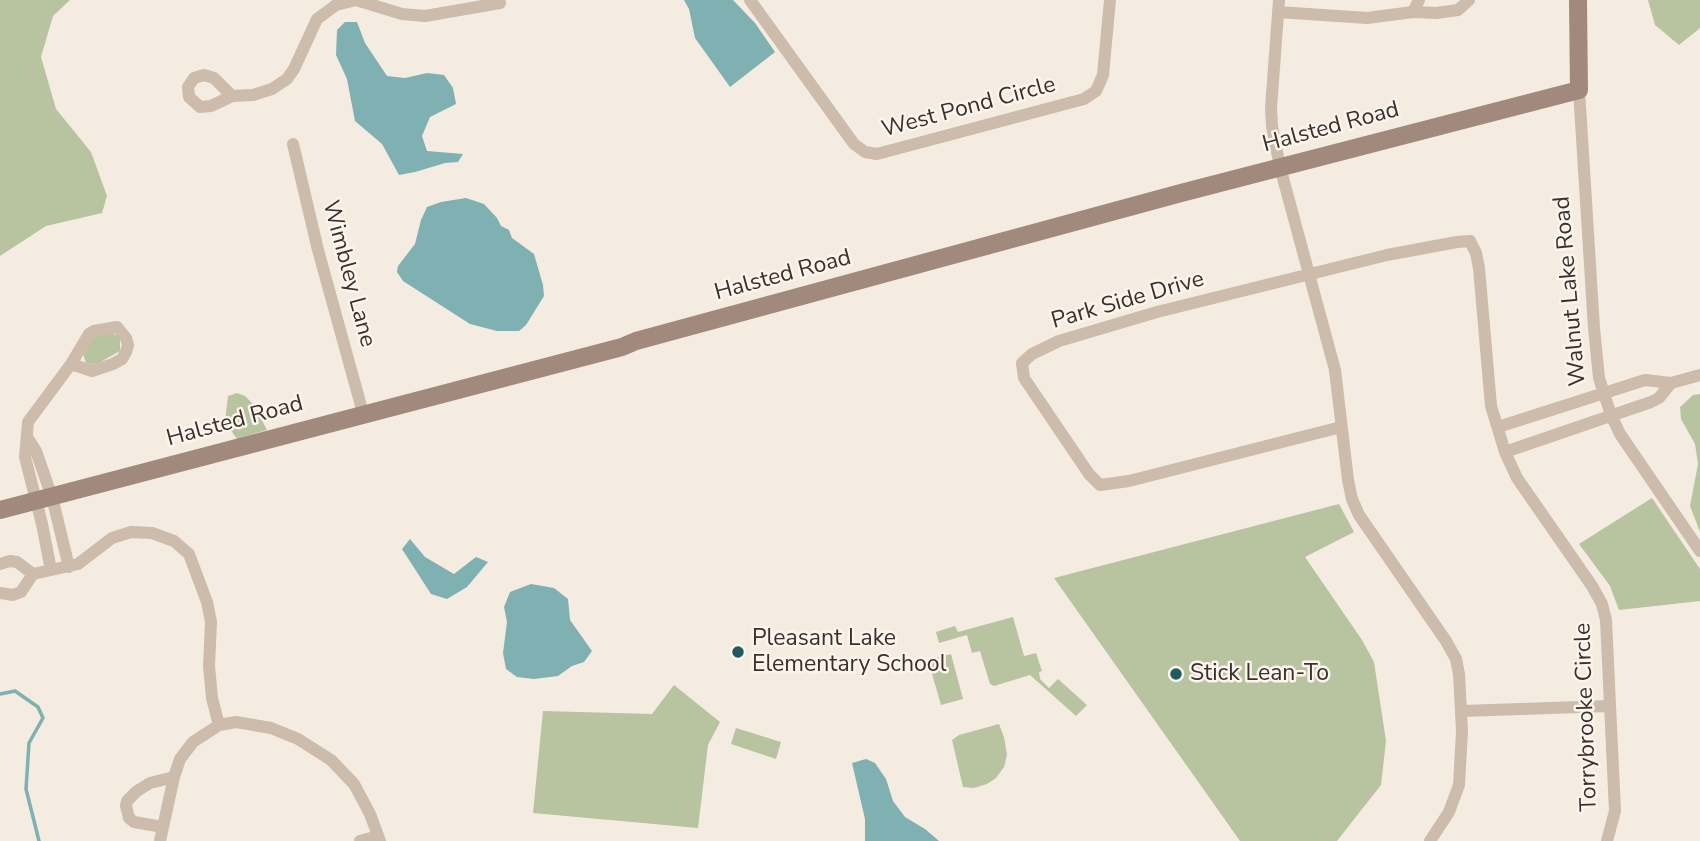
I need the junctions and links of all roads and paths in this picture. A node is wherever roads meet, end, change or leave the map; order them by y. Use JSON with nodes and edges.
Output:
{"nodes":[{"id":1,"x":750,"y":0,"type":"edge"},
{"id":2,"x":1110,"y":0,"type":"edge"},
{"id":3,"x":1469,"y":0,"type":"edge"},
{"id":4,"x":1578,"y":0,"type":"edge"},
{"id":5,"x":499,"y":1,"type":"edge"},
{"id":6,"x":1278,"y":6,"type":"edge"},
{"id":7,"x":1416,"y":6,"type":"edge"},
{"id":8,"x":1579,"y":90,"type":"junction"},
{"id":9,"x":232,"y":96,"type":"dead end"},
{"id":10,"x":293,"y":145,"type":"dead end"},
{"id":11,"x":1280,"y":167,"type":"junction"},
{"id":12,"x":1310,"y":272,"type":"junction"},
{"id":13,"x":71,"y":364,"type":"junction"},
{"id":14,"x":1700,"y":375,"type":"edge"},
{"id":15,"x":1671,"y":383,"type":"junction"},
{"id":16,"x":1603,"y":393,"type":"junction"},
{"id":17,"x":363,"y":413,"type":"junction"},
{"id":18,"x":1611,"y":415,"type":"junction"},
{"id":19,"x":1341,"y":427,"type":"junction"},
{"id":20,"x":1497,"y":427,"type":"junction"},
{"id":21,"x":1505,"y":452,"type":"junction"},
{"id":22,"x":44,"y":499,"type":"junction"},
{"id":23,"x":0,"y":510,"type":"edge"},
{"id":24,"x":1700,"y":551,"type":"edge"},
{"id":25,"x":0,"y":564,"type":"edge"},
{"id":26,"x":69,"y":567,"type":"junction"},
{"id":27,"x":51,"y":570,"type":"junction"},
{"id":28,"x":33,"y":573,"type":"junction"},
{"id":29,"x":0,"y":593,"type":"edge"},
{"id":30,"x":1610,"y":706,"type":"junction"},
{"id":31,"x":1462,"y":711,"type":"junction"},
{"id":32,"x":219,"y":724,"type":"junction"},
{"id":33,"x":174,"y":778,"type":"junction"},
{"id":34,"x":163,"y":827,"type":"junction"},
{"id":35,"x":379,"y":838,"type":"edge"},
{"id":36,"x":160,"y":841,"type":"edge"},
{"id":37,"x":360,"y":841,"type":"edge"},
{"id":38,"x":1430,"y":841,"type":"edge"},
{"id":39,"x":1607,"y":841,"type":"edge"}],
"edges":[{"from":1,"to":2,"type":"street","name":"West Pond Circle"},
{"from":3,"to":7,"type":"street"},
{"from":4,"to":8,"type":"street","name":"Walnut Lake Road"},
{"from":5,"to":9,"type":"street"},
{"from":6,"to":7,"type":"street"},
{"from":6,"to":11,"type":"street"},
{"from":8,"to":11,"type":"street","name":"Halsted Road"},
{"from":8,"to":16,"type":"street","name":"Walnut Lake Road"},
{"from":10,"to":17,"type":"street","name":"Wimbley Lane"},
{"from":11,"to":12,"type":"street"},
{"from":11,"to":17,"type":"street","name":"Halsted Road"},
{"from":12,"to":19,"type":"street"},
{"from":12,"to":19,"type":"street","name":"Park Side Drive"},
{"from":12,"to":20,"type":"street","name":"Torrybrooke Circle"},
{"from":13,"to":13,"type":"street"},
{"from":13,"to":22,"type":"street"},
{"from":14,"to":15,"type":"street"},
{"from":15,"to":16,"type":"street"},
{"from":15,"to":18,"type":"street"},
{"from":16,"to":18,"type":"street","name":"Walnut Lake Road"},
{"from":16,"to":20,"type":"street"},
{"from":17,"to":22,"type":"street","name":"Halsted Road"},
{"from":18,"to":21,"type":"street"},
{"from":18,"to":24,"type":"street","name":"Walnut Lake Road"},
{"from":19,"to":31,"type":"street"},
{"from":20,"to":21,"type":"street","name":"Torrybrooke Circle"},
{"from":21,"to":30,"type":"street","name":"Torrybrooke Circle"},
{"from":22,"to":23,"type":"street","name":"Halsted Road"},
{"from":22,"to":26,"type":"street"},
{"from":22,"to":27,"type":"street"},
{"from":25,"to":28,"type":"street"},
{"from":26,"to":27,"type":"street"},
{"from":26,"to":32,"type":"street"},
{"from":27,"to":28,"type":"street"},
{"from":28,"to":29,"type":"street"},
{"from":30,"to":31,"type":"street"},
{"from":30,"to":39,"type":"street","name":"Torrybrooke Circle"},
{"from":31,"to":38,"type":"street"},
{"from":32,"to":33,"type":"street"},
{"from":32,"to":35,"type":"street"},
{"from":33,"to":34,"type":"street"},
{"from":33,"to":34,"type":"street"},
{"from":34,"to":36,"type":"street"},
{"from":35,"to":37,"type":"street"}]}
